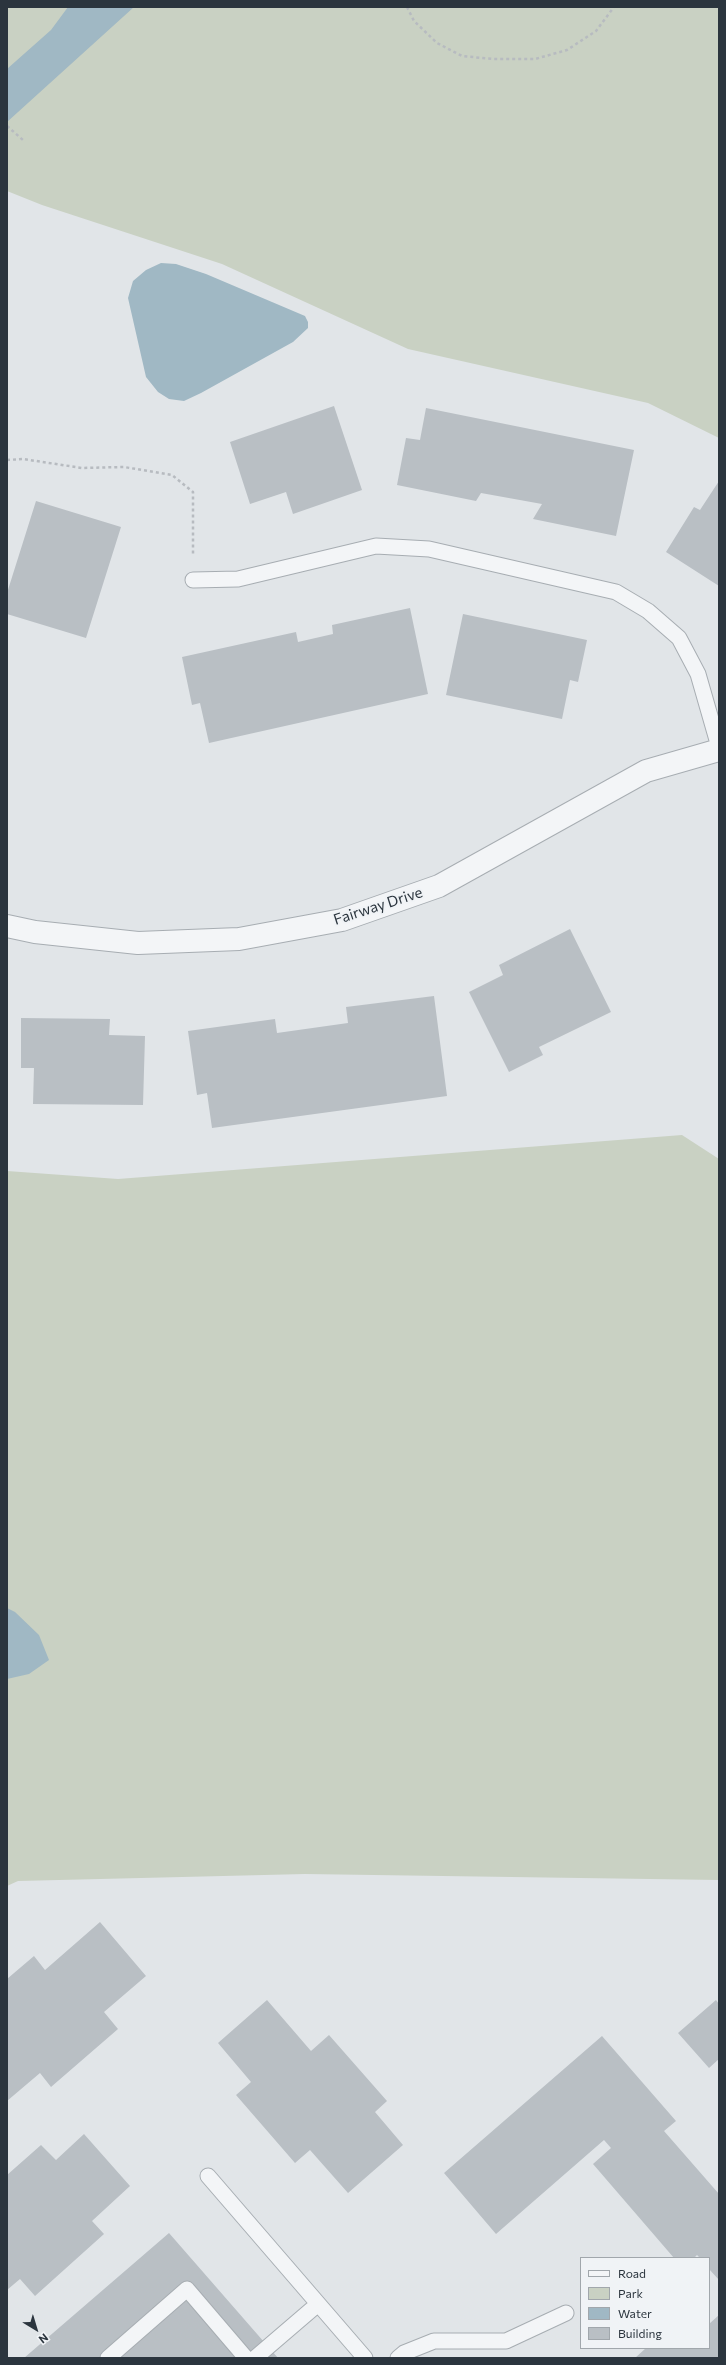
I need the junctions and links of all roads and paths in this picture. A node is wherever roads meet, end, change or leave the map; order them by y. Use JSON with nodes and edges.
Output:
{"nodes":[{"id":1,"x":407,"y":7,"type":"edge"},
{"id":2,"x":614,"y":7,"type":"edge"},
{"id":3,"x":7,"y":126,"type":"edge"},
{"id":4,"x":23,"y":140,"type":"dead end"},
{"id":5,"x":7,"y":460,"type":"edge"},
{"id":6,"x":193,"y":580,"type":"joint"},
{"id":7,"x":719,"y":747,"type":"edge"},
{"id":8,"x":719,"y":750,"type":"edge"},
{"id":9,"x":7,"y":926,"type":"edge"},
{"id":10,"x":208,"y":2176,"type":"dead end"},
{"id":11,"x":318,"y":2304,"type":"junction"},
{"id":12,"x":566,"y":2313,"type":"dead end"},
{"id":13,"x":108,"y":2358,"type":"edge"},
{"id":14,"x":246,"y":2358,"type":"edge"},
{"id":15,"x":255,"y":2358,"type":"edge"},
{"id":16,"x":365,"y":2358,"type":"edge"},
{"id":17,"x":398,"y":2358,"type":"edge"}],
"edges":[{"from":1,"to":2,"type":"path"},
{"from":3,"to":4,"type":"path"},
{"from":5,"to":6,"type":"path"},
{"from":6,"to":7,"type":"lane"},
{"from":8,"to":9,"type":"street","name":"Fairway Drive"},
{"from":10,"to":11,"type":"lane"},
{"from":11,"to":15,"type":"lane"},
{"from":11,"to":16,"type":"lane"},
{"from":12,"to":17,"type":"lane"},
{"from":13,"to":14,"type":"lane"}]}
